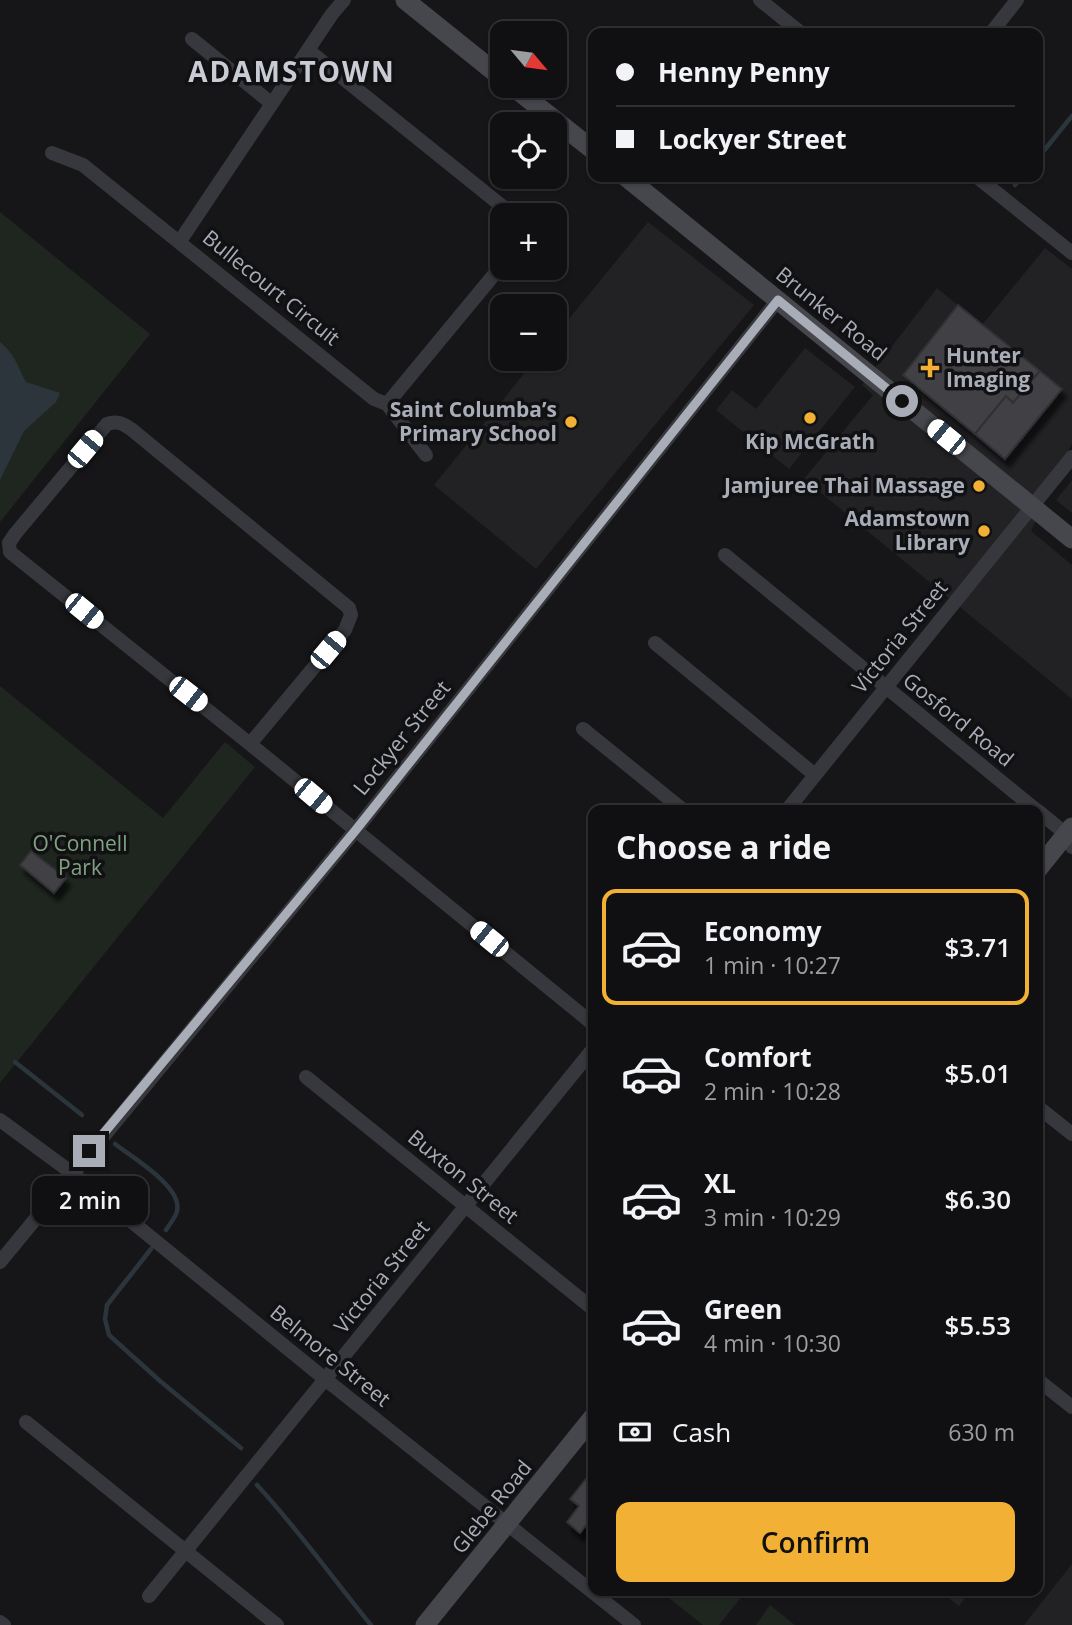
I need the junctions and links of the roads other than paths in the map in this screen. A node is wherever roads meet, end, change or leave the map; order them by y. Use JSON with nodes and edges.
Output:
{"nodes":[{"id":1,"x":344,"y":0,"type":"edge"},
{"id":2,"x":405,"y":0,"type":"edge"},
{"id":3,"x":761,"y":0,"type":"edge"},
{"id":4,"x":1017,"y":0,"type":"edge"},
{"id":5,"x":794,"y":28,"type":"edge"},
{"id":6,"x":994,"y":28,"type":"edge"},
{"id":7,"x":192,"y":38,"type":"dead end"},
{"id":8,"x":308,"y":50,"type":"junction"},
{"id":9,"x":490,"y":68,"type":"edge"},
{"id":10,"x":527,"y":98,"type":"edge"},
{"id":11,"x":271,"y":103,"type":"junction"},
{"id":12,"x":588,"y":146,"type":"edge"},
{"id":13,"x":52,"y":152,"type":"dead end"},
{"id":14,"x":632,"y":182,"type":"edge"},
{"id":15,"x":983,"y":182,"type":"edge"},
{"id":16,"x":498,"y":203,"type":"edge"},
{"id":17,"x":180,"y":241,"type":"junction"},
{"id":18,"x":1072,"y":253,"type":"edge"},
{"id":19,"x":490,"y":280,"type":"edge"},
{"id":20,"x":778,"y":300,"type":"junction"},
{"id":21,"x":387,"y":404,"type":"junction"},
{"id":22,"x":426,"y":455,"type":"dead end"},
{"id":23,"x":1072,"y":457,"type":"edge"},
{"id":24,"x":1031,"y":507,"type":"junction"},
{"id":25,"x":1072,"y":539,"type":"edge"},
{"id":26,"x":725,"y":555,"type":"dead end"},
{"id":27,"x":655,"y":643,"type":"dead end"},
{"id":28,"x":886,"y":689,"type":"junction"},
{"id":29,"x":583,"y":729,"type":"dead end"},
{"id":30,"x":250,"y":744,"type":"junction"},
{"id":31,"x":815,"y":775,"type":"junction"},
{"id":32,"x":677,"y":805,"type":"edge"},
{"id":33,"x":791,"y":805,"type":"edge"},
{"id":34,"x":1030,"y":805,"type":"edge"},
{"id":35,"x":1043,"y":816,"type":"edge"},
{"id":36,"x":355,"y":831,"type":"junction"},
{"id":37,"x":1070,"y":836,"type":"edge"},
{"id":38,"x":1043,"y":864,"type":"edge"},
{"id":39,"x":588,"y":1020,"type":"edge"},
{"id":40,"x":588,"y":1055,"type":"edge"},
{"id":41,"x":306,"y":1077,"type":"dead end"},
{"id":42,"x":1043,"y":1111,"type":"edge"},
{"id":43,"x":0,"y":1120,"type":"edge"},
{"id":44,"x":1072,"y":1134,"type":"edge"},
{"id":45,"x":72,"y":1173,"type":"junction"},
{"id":46,"x":466,"y":1206,"type":"junction"},
{"id":47,"x":0,"y":1262,"type":"edge"},
{"id":48,"x":588,"y":1305,"type":"edge"},
{"id":49,"x":326,"y":1379,"type":"junction"},
{"id":50,"x":1043,"y":1384,"type":"edge"},
{"id":51,"x":1072,"y":1407,"type":"edge"},
{"id":52,"x":26,"y":1422,"type":"dead end"},
{"id":53,"x":588,"y":1423,"type":"edge"},
{"id":54,"x":507,"y":1525,"type":"junction"},
{"id":55,"x":185,"y":1551,"type":"junction"},
{"id":56,"x":588,"y":1589,"type":"edge"},
{"id":57,"x":149,"y":1595,"type":"dead end"},
{"id":58,"x":597,"y":1596,"type":"edge"},
{"id":59,"x":277,"y":1625,"type":"edge"},
{"id":60,"x":425,"y":1625,"type":"edge"},
{"id":61,"x":634,"y":1625,"type":"edge"}],
"edges":[{"from":1,"to":8,"type":"street","name":"Bullecourt Circuit"},
{"from":2,"to":9,"type":"main road"},
{"from":3,"to":5,"type":"street"},
{"from":4,"to":6,"type":"street"},
{"from":7,"to":11,"type":"street"},
{"from":8,"to":11,"type":"street","name":"Bullecourt Circuit"},
{"from":8,"to":16,"type":"street"},
{"from":10,"to":12,"type":"main road"},
{"from":11,"to":17,"type":"street","name":"Bullecourt Circuit"},
{"from":13,"to":17,"type":"street"},
{"from":14,"to":20,"type":"main road","name":"Brunker Road"},
{"from":15,"to":18,"type":"street"},
{"from":17,"to":21,"type":"street","name":"Bullecourt Circuit"},
{"from":19,"to":21,"type":"street"},
{"from":20,"to":24,"type":"main road","name":"Brunker Road"},
{"from":20,"to":36,"type":"street","name":"Lockyer Street"},
{"from":21,"to":22,"type":"street","name":"Bullecourt Circuit"},
{"from":23,"to":24,"type":"street","name":"Victoria Street"},
{"from":24,"to":25,"type":"main road","name":"Brunker Road"},
{"from":24,"to":28,"type":"street","name":"Victoria Street"},
{"from":26,"to":28,"type":"street","name":"Gosford Road"},
{"from":27,"to":31,"type":"street"},
{"from":28,"to":31,"type":"street","name":"Victoria Street"},
{"from":28,"to":34,"type":"street","name":"Gosford Road"},
{"from":29,"to":32,"type":"street"},
{"from":30,"to":30,"type":"street"},
{"from":30,"to":36,"type":"street"},
{"from":31,"to":33,"type":"street","name":"Victoria Street"},
{"from":35,"to":37,"type":"street","name":"Gosford Road"},
{"from":36,"to":39,"type":"street"},
{"from":36,"to":45,"type":"street","name":"Lockyer Street"},
{"from":37,"to":38,"type":"main road"},
{"from":40,"to":46,"type":"street","name":"Victoria Street"},
{"from":41,"to":46,"type":"street","name":"Buxton Street"},
{"from":42,"to":44,"type":"street"},
{"from":43,"to":45,"type":"street","name":"Belmore Street"},
{"from":45,"to":47,"type":"street","name":"Lockyer Street"},
{"from":45,"to":49,"type":"street","name":"Belmore Street"},
{"from":46,"to":48,"type":"street","name":"Buxton Street"},
{"from":46,"to":49,"type":"street","name":"Victoria Street"},
{"from":49,"to":54,"type":"street","name":"Belmore Street"},
{"from":49,"to":55,"type":"street","name":"Victoria Street"},
{"from":50,"to":51,"type":"street"},
{"from":52,"to":55,"type":"street"},
{"from":53,"to":54,"type":"main road","name":"Glebe Road"},
{"from":54,"to":56,"type":"street","name":"Belmore Street"},
{"from":54,"to":60,"type":"main road","name":"Glebe Road"},
{"from":55,"to":57,"type":"street","name":"Victoria Street"},
{"from":55,"to":59,"type":"street"},
{"from":58,"to":61,"type":"street","name":"Belmore Street"}]}
